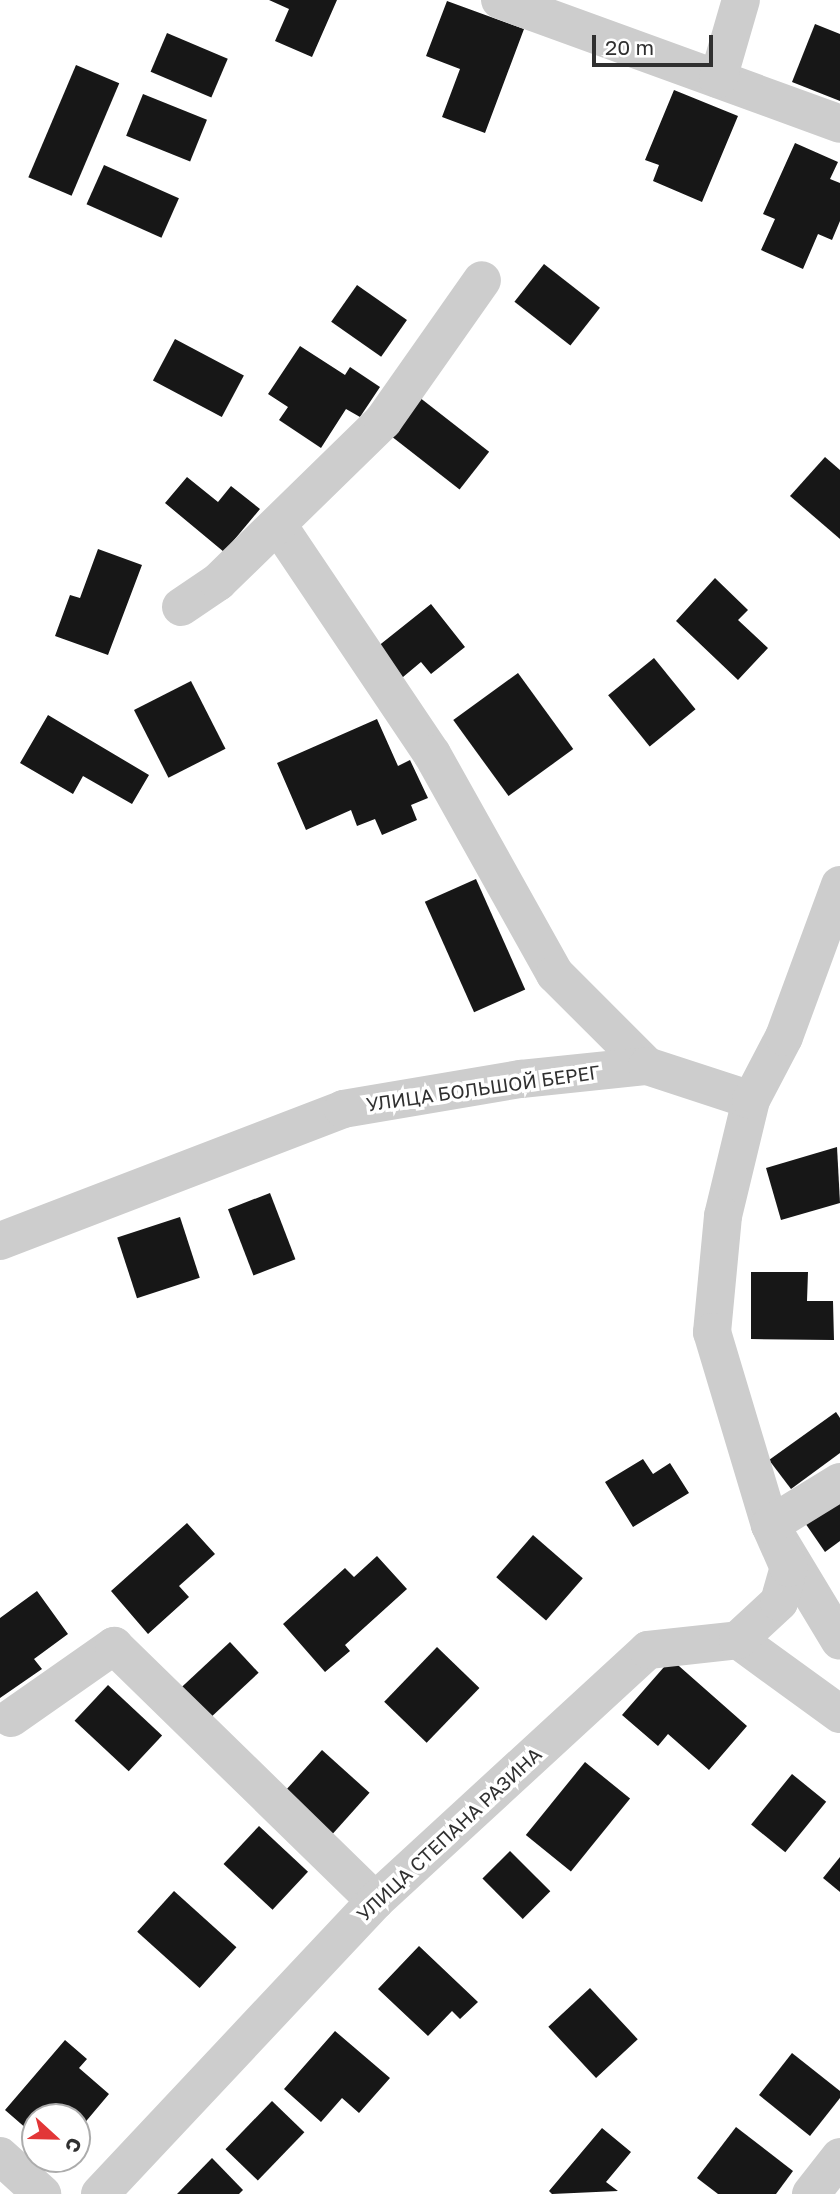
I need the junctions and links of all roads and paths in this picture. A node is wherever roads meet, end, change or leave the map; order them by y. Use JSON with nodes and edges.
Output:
{"nodes":[{"id":1,"x":500,"y":0,"type":"edge"},
{"id":2,"x":741,"y":0,"type":"edge"},
{"id":3,"x":719,"y":79,"type":"junction"},
{"id":4,"x":840,"y":124,"type":"edge"},
{"id":5,"x":482,"y":280,"type":"dead end"},
{"id":6,"x":278,"y":525,"type":"junction"},
{"id":7,"x":181,"y":607,"type":"dead end"},
{"id":8,"x":840,"y":885,"type":"edge"},
{"id":9,"x":647,"y":1066,"type":"junction"},
{"id":10,"x":751,"y":1100,"type":"junction"},
{"id":11,"x":0,"y":1241,"type":"edge"},
{"id":12,"x":840,"y":1482,"type":"edge"},
{"id":13,"x":769,"y":1525,"type":"junction"},
{"id":14,"x":738,"y":1640,"type":"junction"},
{"id":15,"x":840,"y":1641,"type":"edge"},
{"id":16,"x":840,"y":1714,"type":"edge"},
{"id":17,"x":11,"y":1718,"type":"dead end"},
{"id":18,"x":375,"y":1901,"type":"junction"},
{"id":19,"x":0,"y":2156,"type":"edge"},
{"id":20,"x":840,"y":2157,"type":"edge"},
{"id":21,"x":42,"y":2194,"type":"edge"},
{"id":22,"x":100,"y":2194,"type":"edge"},
{"id":23,"x":811,"y":2194,"type":"edge"}],
"edges":[{"from":1,"to":3,"type":"street"},
{"from":2,"to":3,"type":"street"},
{"from":3,"to":4,"type":"street"},
{"from":5,"to":6,"type":"street"},
{"from":6,"to":7,"type":"street"},
{"from":6,"to":9,"type":"street"},
{"from":8,"to":10,"type":"street"},
{"from":9,"to":10,"type":"street","name":"УЛИЦА БОЛЬШОЙ БЕРЕГ"},
{"from":9,"to":11,"type":"street","name":"УЛИЦА БОЛЬШОЙ БЕРЕГ"},
{"from":10,"to":13,"type":"street"},
{"from":12,"to":13,"type":"street"},
{"from":13,"to":14,"type":"street"},
{"from":13,"to":15,"type":"street"},
{"from":14,"to":16,"type":"street"},
{"from":14,"to":18,"type":"street","name":"УЛИЦА СТЕПАНА РАЗИНА"},
{"from":17,"to":18,"type":"street"},
{"from":18,"to":22,"type":"street","name":"УЛИЦА СТЕПАНА РАЗИНА"},
{"from":19,"to":21,"type":"street"},
{"from":20,"to":23,"type":"street"}]}
